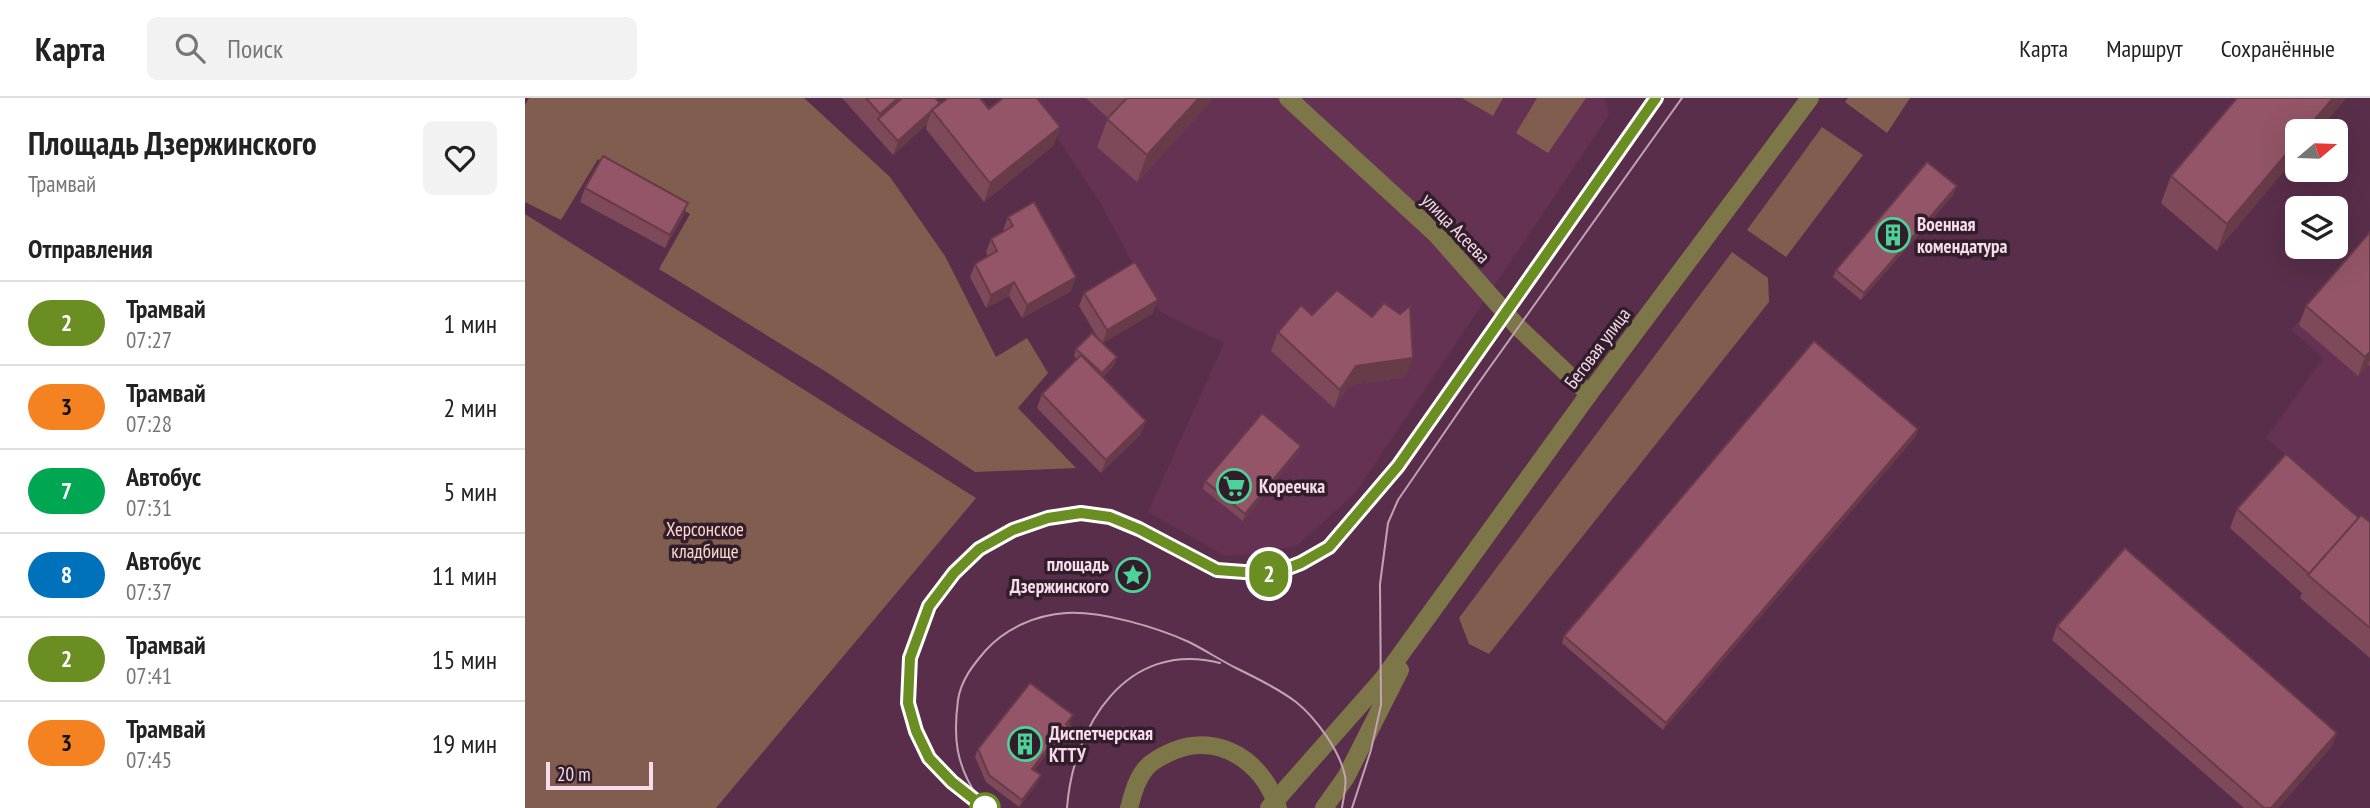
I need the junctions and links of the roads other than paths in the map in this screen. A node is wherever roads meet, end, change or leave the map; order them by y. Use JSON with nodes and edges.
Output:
{"nodes":[{"id":1,"x":1288,"y":98,"type":"edge"},
{"id":2,"x":1810,"y":98,"type":"edge"},
{"id":3,"x":1589,"y":394,"type":"junction"},
{"id":4,"x":1422,"y":626,"type":"junction"},
{"id":5,"x":1274,"y":805,"type":"edge"},
{"id":6,"x":1129,"y":808,"type":"edge"},
{"id":7,"x":1324,"y":808,"type":"edge"}],
"edges":[{"from":1,"to":3,"type":"street","name":"улица Асеева"},
{"from":2,"to":3,"type":"street","name":"Беговая улица"},
{"from":3,"to":4,"type":"street","name":"Беговая улица"},
{"from":4,"to":5,"type":"street"},
{"from":4,"to":7,"type":"street"},
{"from":5,"to":6,"type":"street"}]}
